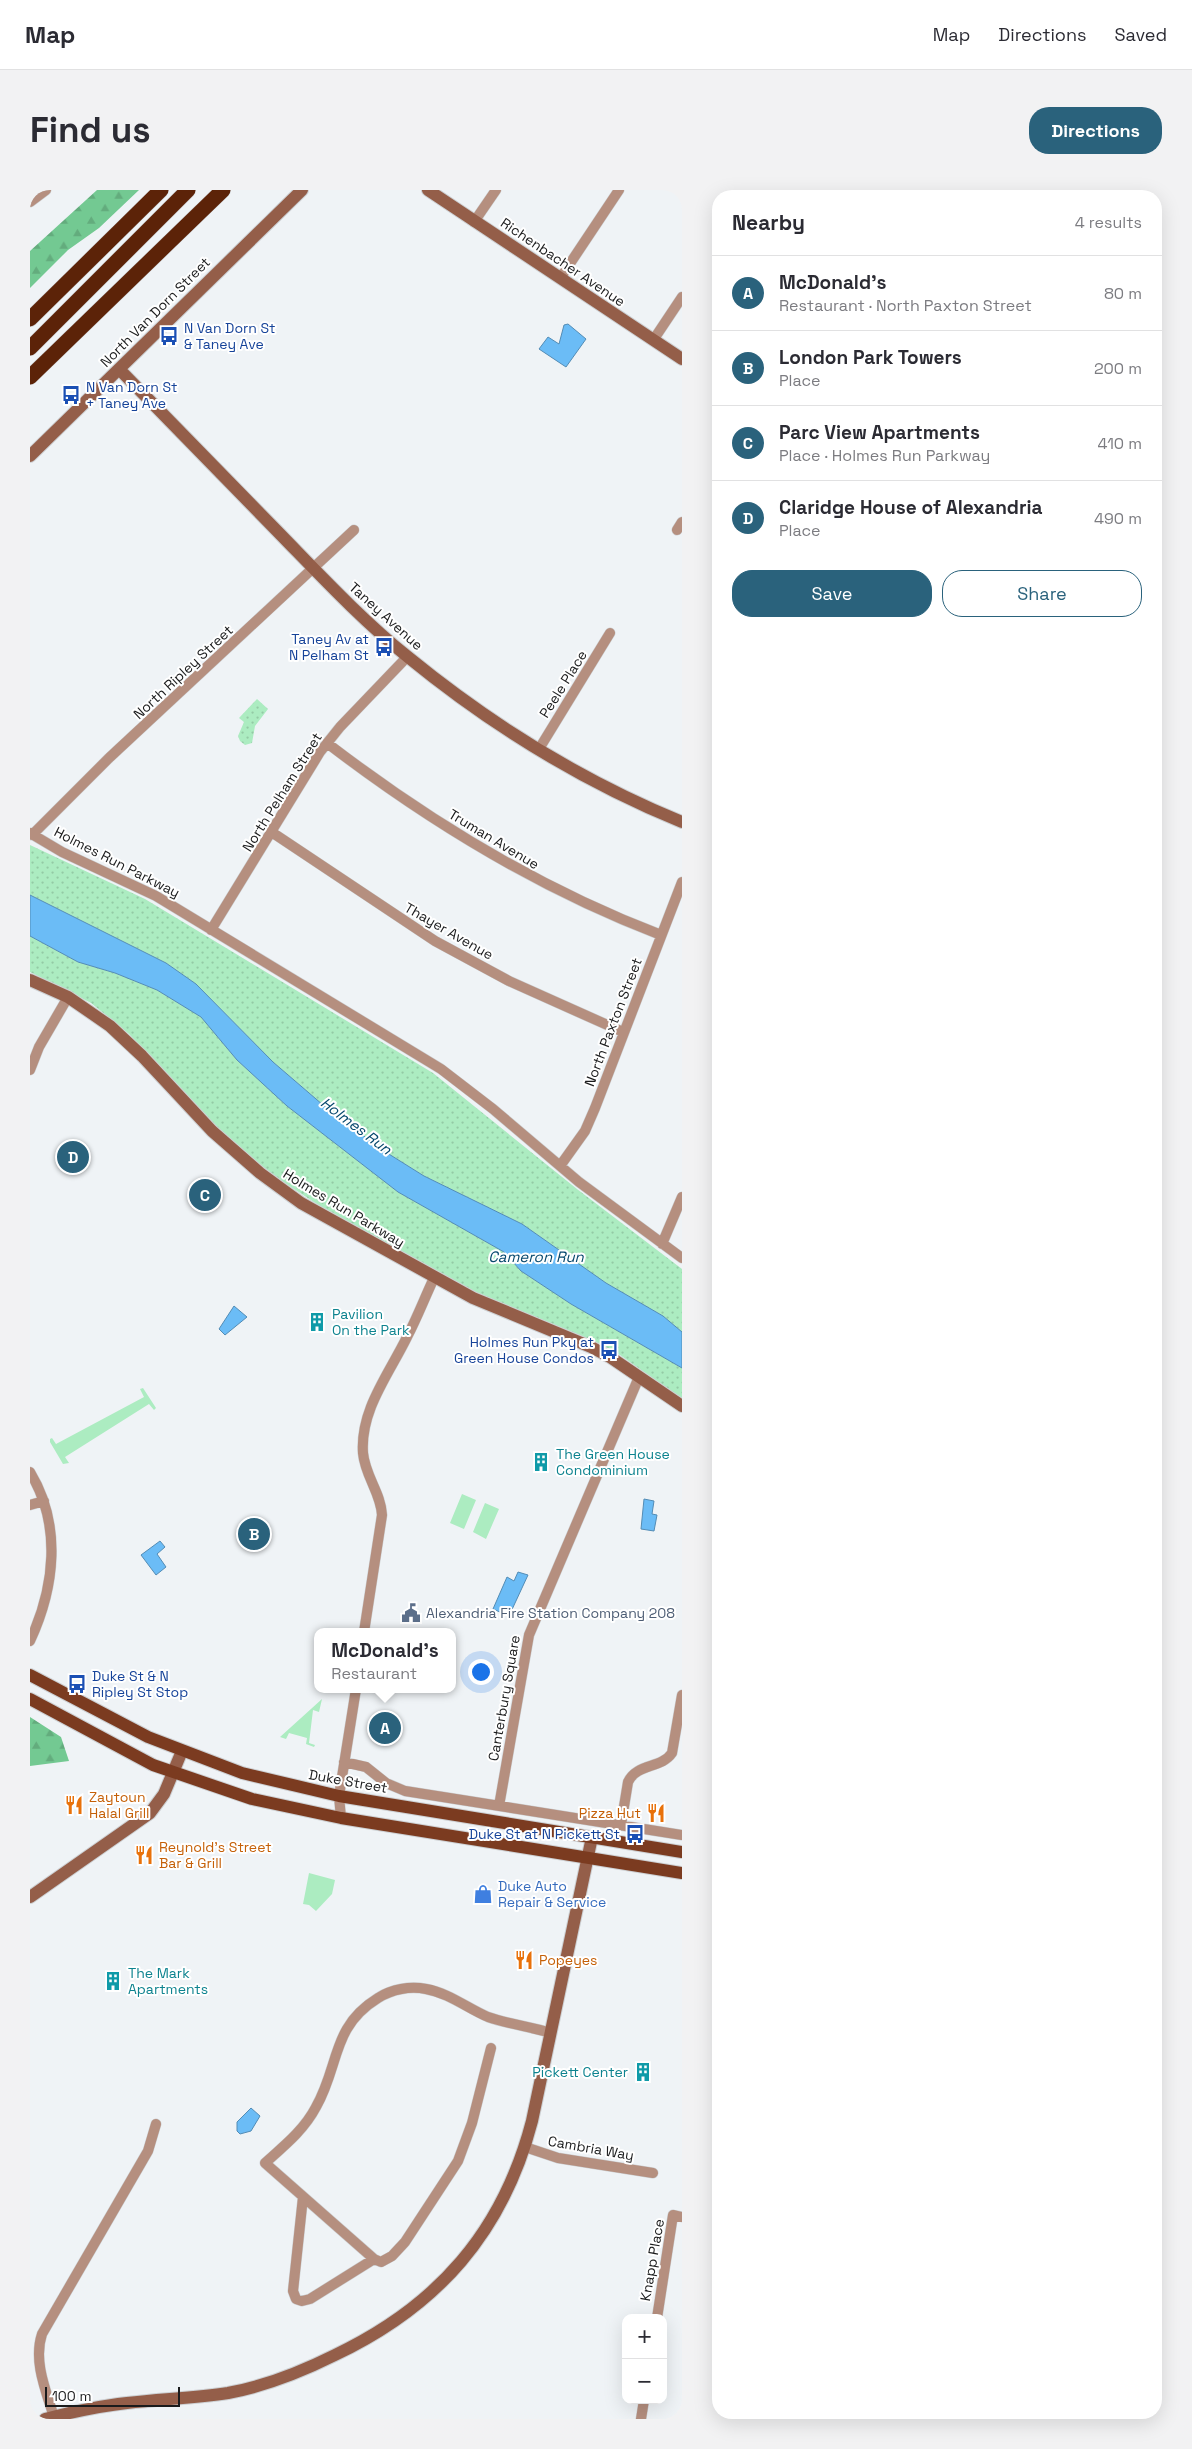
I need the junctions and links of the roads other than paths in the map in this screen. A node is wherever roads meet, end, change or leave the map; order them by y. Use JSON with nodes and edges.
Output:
{"nodes":[{"id":1,"x":46,"y":190,"type":"edge"},
{"id":2,"x":161,"y":190,"type":"edge"},
{"id":3,"x":188,"y":190,"type":"edge"},
{"id":4,"x":223,"y":190,"type":"edge"},
{"id":5,"x":302,"y":190,"type":"edge"},
{"id":6,"x":428,"y":190,"type":"edge"},
{"id":7,"x":496,"y":190,"type":"edge"},
{"id":8,"x":619,"y":190,"type":"edge"},
{"id":9,"x":30,"y":202,"type":"edge"},
{"id":10,"x":474,"y":222,"type":"junction"},
{"id":11,"x":561,"y":277,"type":"junction"},
{"id":12,"x":682,"y":297,"type":"edge"},
{"id":13,"x":30,"y":319,"type":"edge"},
{"id":14,"x":654,"y":339,"type":"junction"},
{"id":15,"x":30,"y":348,"type":"edge"},
{"id":16,"x":682,"y":359,"type":"edge"},
{"id":17,"x":119,"y":369,"type":"junction"},
{"id":18,"x":30,"y":377,"type":"edge"},
{"id":19,"x":30,"y":456,"type":"edge"},
{"id":20,"x":354,"y":530,"type":"dead end"},
{"id":21,"x":314,"y":568,"type":"junction"},
{"id":22,"x":610,"y":633,"type":"dead end"},
{"id":23,"x":408,"y":657,"type":"junction"},
{"id":24,"x":327,"y":743,"type":"junction"},
{"id":25,"x":539,"y":749,"type":"junction"},
{"id":26,"x":682,"y":822,"type":"edge"},
{"id":27,"x":273,"y":833,"type":"junction"},
{"id":28,"x":31,"y":834,"type":"edge"},
{"id":29,"x":682,"y":882,"type":"edge"},
{"id":30,"x":211,"y":930,"type":"junction"},
{"id":31,"x":661,"y":935,"type":"junction"},
{"id":32,"x":30,"y":980,"type":"edge"},
{"id":33,"x":68,"y":997,"type":"junction"},
{"id":34,"x":623,"y":1032,"type":"junction"},
{"id":35,"x":30,"y":1070,"type":"edge"},
{"id":36,"x":560,"y":1166,"type":"junction"},
{"id":37,"x":682,"y":1197,"type":"edge"},
{"id":38,"x":662,"y":1244,"type":"junction"},
{"id":39,"x":682,"y":1258,"type":"edge"},
{"id":40,"x":434,"y":1278,"type":"junction"},
{"id":41,"x":639,"y":1377,"type":"junction"},
{"id":42,"x":682,"y":1406,"type":"edge"},
{"id":43,"x":30,"y":1472,"type":"edge"},
{"id":44,"x":44,"y":1501,"type":"junction"},
{"id":45,"x":30,"y":1505,"type":"edge"},
{"id":46,"x":365,"y":1628,"type":"edge"},
{"id":47,"x":30,"y":1641,"type":"edge"},
{"id":48,"x":30,"y":1675,"type":"edge"},
{"id":49,"x":355,"y":1693,"type":"edge"},
{"id":50,"x":682,"y":1695,"type":"edge"},
{"id":51,"x":30,"y":1699,"type":"edge"},
{"id":52,"x":182,"y":1751,"type":"junction"},
{"id":53,"x":344,"y":1762,"type":"junction"},
{"id":54,"x":174,"y":1773,"type":"junction"},
{"id":55,"x":339,"y":1796,"type":"junction"},
{"id":56,"x":499,"y":1806,"type":"junction"},
{"id":57,"x":328,"y":1816,"type":"junction"},
{"id":58,"x":341,"y":1818,"type":"junction"},
{"id":59,"x":622,"y":1826,"type":"junction"},
{"id":60,"x":682,"y":1835,"type":"edge"},
{"id":61,"x":592,"y":1837,"type":"junction"},
{"id":62,"x":682,"y":1852,"type":"edge"},
{"id":63,"x":588,"y":1858,"type":"junction"},
{"id":64,"x":682,"y":1873,"type":"edge"},
{"id":65,"x":30,"y":1897,"type":"edge"},
{"id":66,"x":551,"y":2033,"type":"junction"},
{"id":67,"x":491,"y":2048,"type":"dead end"},
{"id":68,"x":156,"y":2124,"type":"dead end"},
{"id":69,"x":525,"y":2147,"type":"junction"},
{"id":70,"x":653,"y":2173,"type":"dead end"},
{"id":71,"x":303,"y":2197,"type":"junction"},
{"id":72,"x":682,"y":2217,"type":"edge"},
{"id":73,"x":374,"y":2259,"type":"junction"},
{"id":74,"x":658,"y":2314,"type":"edge"},
{"id":75,"x":643,"y":2404,"type":"edge"},
{"id":76,"x":49,"y":2418,"type":"edge"},
{"id":77,"x":641,"y":2419,"type":"edge"}],
"edges":[{"from":1,"to":9,"type":"street"},
{"from":2,"to":13,"type":"highway"},
{"from":3,"to":15,"type":"highway"},
{"from":4,"to":18,"type":"highway"},
{"from":5,"to":17,"type":"street","name":"North Van Dorn Street"},
{"from":6,"to":10,"type":"street","name":"Richenbacher Avenue"},
{"from":7,"to":10,"type":"street"},
{"from":8,"to":11,"type":"street"},
{"from":10,"to":11,"type":"street","name":"Richenbacher Avenue"},
{"from":11,"to":14,"type":"street","name":"Richenbacher Avenue"},
{"from":12,"to":14,"type":"street"},
{"from":14,"to":16,"type":"street","name":"Richenbacher Avenue"},
{"from":17,"to":19,"type":"street","name":"North Van Dorn Street"},
{"from":17,"to":21,"type":"street","name":"Taney Avenue"},
{"from":20,"to":21,"type":"street","name":"North Ripley Street"},
{"from":21,"to":23,"type":"street","name":"Taney Avenue"},
{"from":21,"to":28,"type":"street","name":"North Ripley Street"},
{"from":22,"to":25,"type":"street","name":"Peele Place"},
{"from":23,"to":24,"type":"street","name":"North Pelham Street"},
{"from":23,"to":25,"type":"street","name":"Taney Avenue"},
{"from":24,"to":27,"type":"street","name":"North Pelham Street"},
{"from":24,"to":31,"type":"street","name":"Truman Avenue"},
{"from":25,"to":26,"type":"street","name":"Taney Avenue"},
{"from":27,"to":30,"type":"street","name":"North Pelham Street"},
{"from":27,"to":34,"type":"street","name":"Thayer Avenue"},
{"from":28,"to":30,"type":"street","name":"Holmes Run Parkway"},
{"from":29,"to":31,"type":"street","name":"North Paxton Street"},
{"from":30,"to":36,"type":"street","name":"Holmes Run Parkway"},
{"from":31,"to":34,"type":"street","name":"North Paxton Street"},
{"from":32,"to":33,"type":"street","name":"Holmes Run Parkway"},
{"from":33,"to":35,"type":"street"},
{"from":33,"to":40,"type":"street","name":"Holmes Run Parkway"},
{"from":34,"to":36,"type":"street","name":"North Paxton Street"},
{"from":36,"to":38,"type":"street","name":"Holmes Run Parkway"},
{"from":37,"to":38,"type":"street"},
{"from":38,"to":39,"type":"street","name":"Holmes Run Parkway"},
{"from":40,"to":41,"type":"street","name":"Holmes Run Parkway"},
{"from":40,"to":46,"type":"street"},
{"from":41,"to":42,"type":"street","name":"Holmes Run Parkway"},
{"from":41,"to":56,"type":"street","name":"Canterbury Square"},
{"from":43,"to":44,"type":"street"},
{"from":44,"to":45,"type":"street"},
{"from":44,"to":47,"type":"street"},
{"from":48,"to":52,"type":"main road","name":"Duke Street"},
{"from":49,"to":53,"type":"street"},
{"from":50,"to":59,"type":"street"},
{"from":51,"to":54,"type":"main road"},
{"from":52,"to":54,"type":"street"},
{"from":52,"to":55,"type":"main road","name":"Duke Street"},
{"from":53,"to":55,"type":"street"},
{"from":53,"to":56,"type":"street","name":"Duke Street"},
{"from":54,"to":57,"type":"main road"},
{"from":54,"to":65,"type":"street"},
{"from":55,"to":57,"type":"street"},
{"from":55,"to":58,"type":"street"},
{"from":55,"to":61,"type":"main road","name":"Duke Street"},
{"from":56,"to":59,"type":"street","name":"Duke Street"},
{"from":57,"to":58,"type":"main road"},
{"from":58,"to":63,"type":"main road"},
{"from":59,"to":60,"type":"street","name":"Duke Street"},
{"from":61,"to":62,"type":"main road","name":"Duke Street"},
{"from":61,"to":63,"type":"street"},
{"from":63,"to":64,"type":"main road"},
{"from":63,"to":66,"type":"street"},
{"from":66,"to":69,"type":"street"},
{"from":66,"to":71,"type":"street"},
{"from":67,"to":73,"type":"street"},
{"from":68,"to":76,"type":"street"},
{"from":69,"to":70,"type":"street","name":"Cambria Way"},
{"from":69,"to":76,"type":"street"},
{"from":71,"to":73,"type":"street"},
{"from":71,"to":73,"type":"street"},
{"from":72,"to":74,"type":"street","name":"Knapp Place"},
{"from":75,"to":77,"type":"street"}]}
